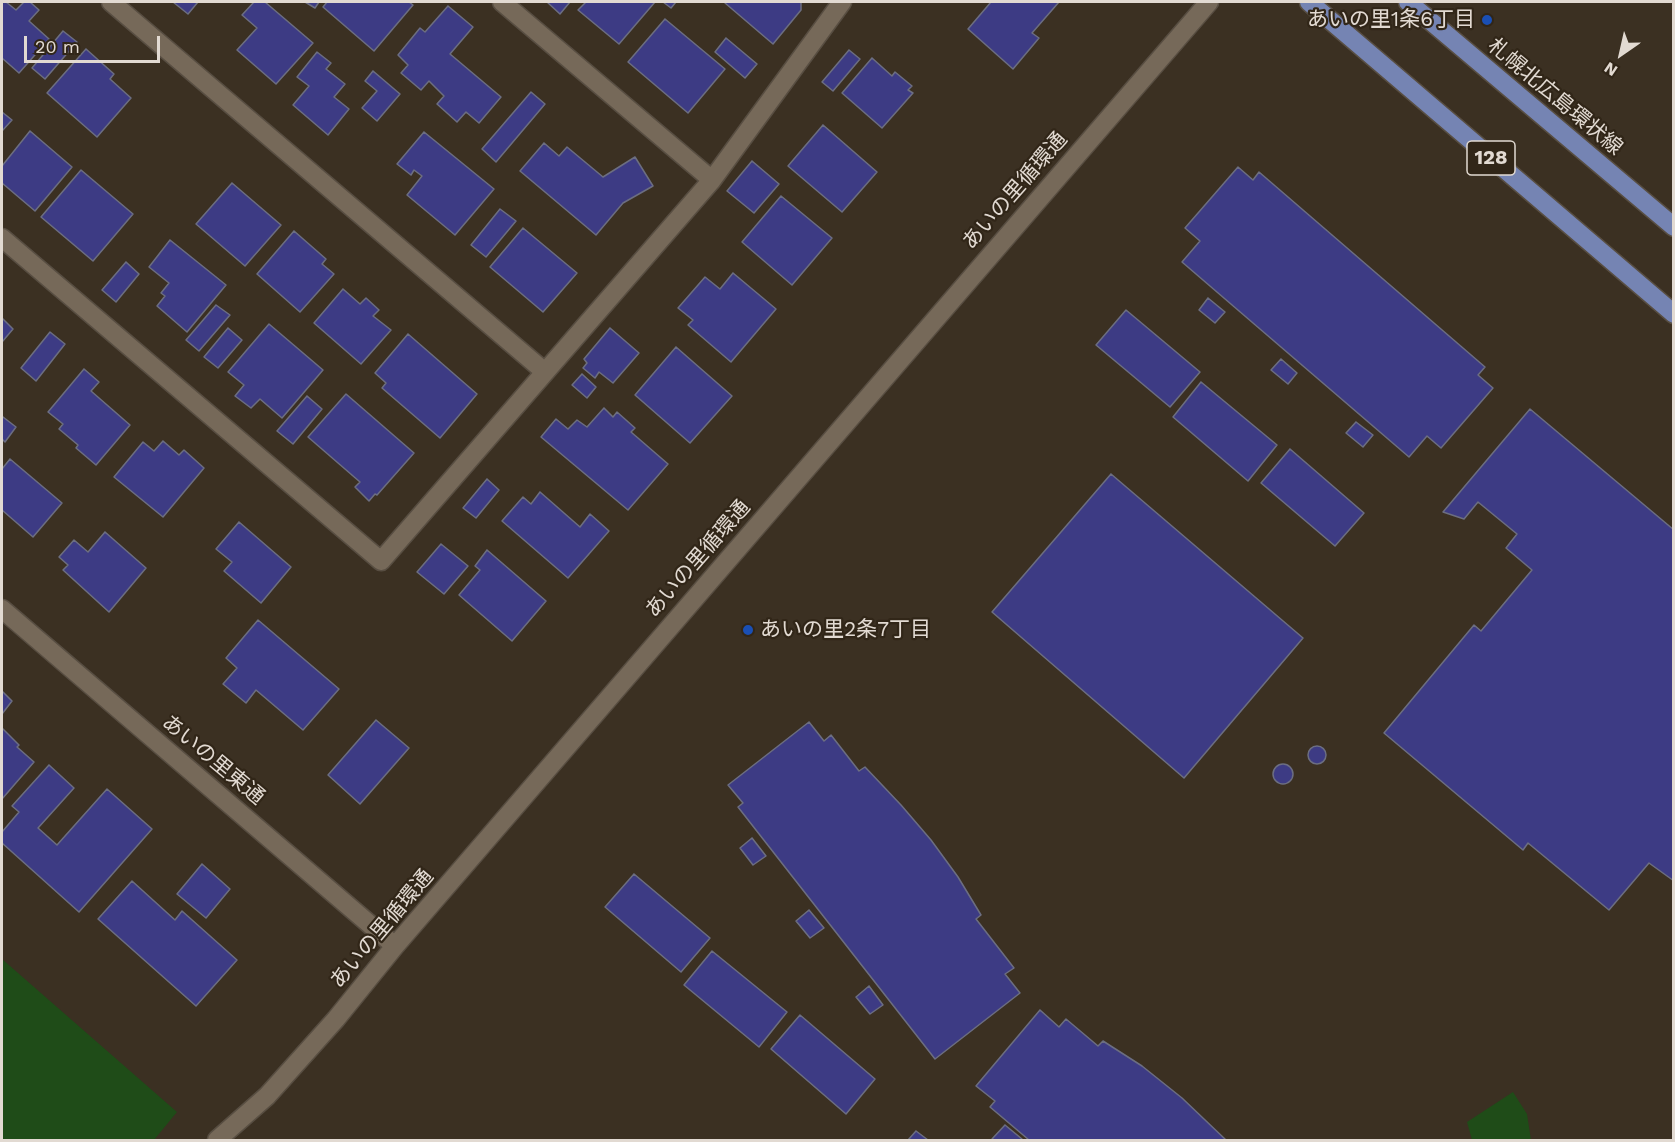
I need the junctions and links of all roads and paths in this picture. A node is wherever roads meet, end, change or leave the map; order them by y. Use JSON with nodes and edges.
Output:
{"nodes":[{"id":1,"x":111,"y":2,"type":"edge"},
{"id":2,"x":502,"y":2,"type":"edge"},
{"id":3,"x":842,"y":2,"type":"edge"},
{"id":4,"x":1209,"y":2,"type":"edge"},
{"id":5,"x":1309,"y":2,"type":"edge"},
{"id":6,"x":1408,"y":2,"type":"edge"},
{"id":7,"x":712,"y":180,"type":"junction"},
{"id":8,"x":1674,"y":227,"type":"edge"},
{"id":9,"x":2,"y":238,"type":"edge"},
{"id":10,"x":1674,"y":314,"type":"edge"},
{"id":11,"x":545,"y":372,"type":"junction"},
{"id":12,"x":2,"y":609,"type":"edge"},
{"id":13,"x":395,"y":946,"type":"junction"},
{"id":14,"x":217,"y":1140,"type":"edge"}],
"edges":[{"from":1,"to":11,"type":"street"},
{"from":2,"to":7,"type":"street"},
{"from":3,"to":7,"type":"street"},
{"from":4,"to":13,"type":"street","name":"あいの里循環通"},
{"from":5,"to":10,"type":"main road","number":"128"},
{"from":6,"to":8,"type":"main road","name":"札幌北広島環状線"},
{"from":7,"to":11,"type":"street"},
{"from":9,"to":11,"type":"street"},
{"from":12,"to":13,"type":"street","name":"あいの里東通"},
{"from":13,"to":14,"type":"street","name":"あいの里循環通"}]}
